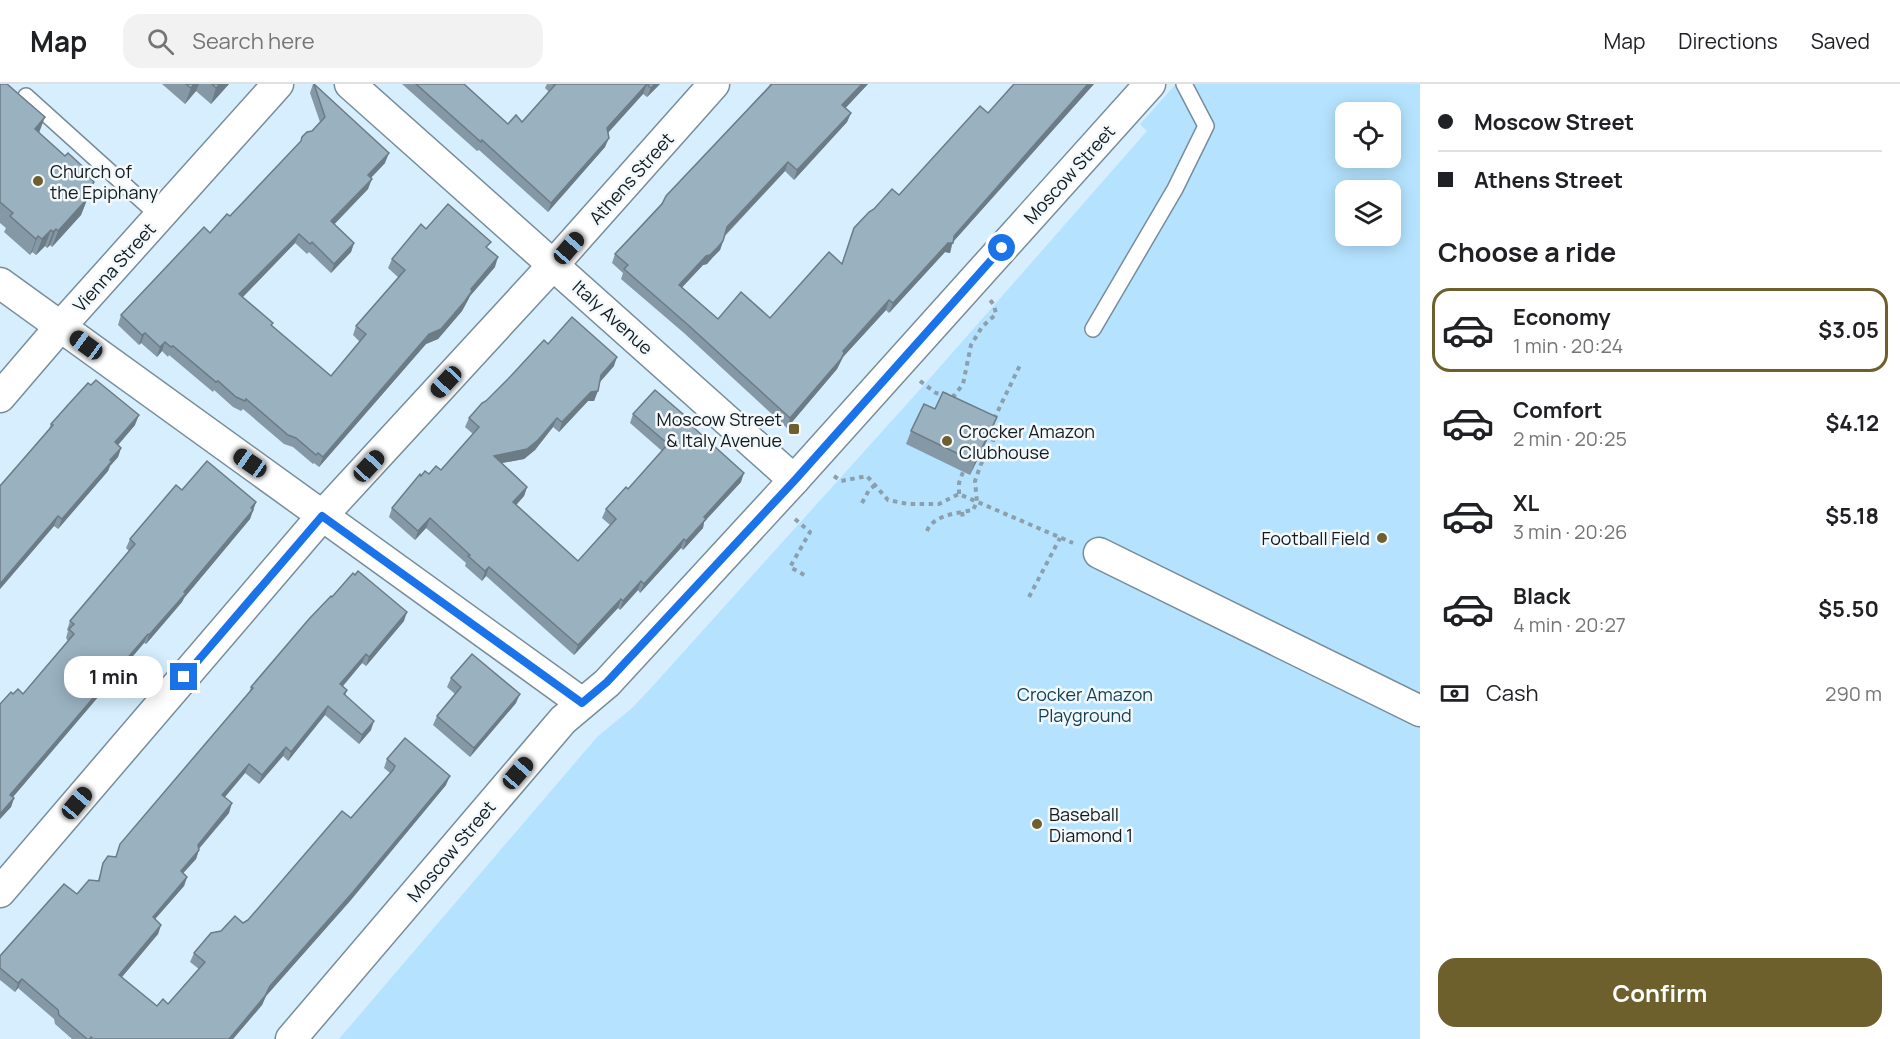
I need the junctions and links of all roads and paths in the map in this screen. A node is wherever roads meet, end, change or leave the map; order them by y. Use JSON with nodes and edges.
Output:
{"nodes":[{"id":1,"x":278,"y":84,"type":"edge"},
{"id":2,"x":350,"y":84,"type":"edge"},
{"id":3,"x":714,"y":84,"type":"edge"},
{"id":4,"x":1150,"y":84,"type":"edge"},
{"id":5,"x":1184,"y":84,"type":"edge"},
{"id":6,"x":26,"y":96,"type":"dead end"},
{"id":7,"x":159,"y":216,"type":"junction"},
{"id":8,"x":554,"y":264,"type":"junction"},
{"id":9,"x":0,"y":283,"type":"edge"},
{"id":10,"x":994,"y":305,"type":"dead end"},
{"id":11,"x":60,"y":327,"type":"junction"},
{"id":12,"x":1093,"y":329,"type":"dead end"},
{"id":13,"x":899,"y":363,"type":"junction"},
{"id":14,"x":1021,"y":363,"type":"dead end"},
{"id":15,"x":954,"y":396,"type":"junction"},
{"id":16,"x":0,"y":397,"type":"edge"},
{"id":17,"x":954,"y":404,"type":"edge"},
{"id":18,"x":982,"y":420,"type":"edge"},
{"id":19,"x":991,"y":424,"type":"junction"},
{"id":20,"x":963,"y":472,"type":"edge"},
{"id":21,"x":794,"y":480,"type":"junction"},
{"id":22,"x":875,"y":485,"type":"junction"},
{"id":23,"x":959,"y":494,"type":"junction"},
{"id":24,"x":977,"y":502,"type":"junction"},
{"id":25,"x":862,"y":503,"type":"dead end"},
{"id":26,"x":962,"y":512,"type":"junction"},
{"id":27,"x":322,"y":516,"type":"junction"},
{"id":28,"x":963,"y":519,"type":"dead end"},
{"id":29,"x":927,"y":531,"type":"dead end"},
{"id":30,"x":1060,"y":538,"type":"junction"},
{"id":31,"x":1099,"y":554,"type":"joint"},
{"id":32,"x":806,"y":576,"type":"dead end"},
{"id":33,"x":1029,"y":597,"type":"dead end"},
{"id":34,"x":582,"y":703,"type":"junction"},
{"id":35,"x":1420,"y":711,"type":"edge"},
{"id":36,"x":0,"y":892,"type":"edge"},
{"id":37,"x":291,"y":1039,"type":"edge"}],
"edges":[{"from":1,"to":7,"type":"street","name":"Vienna Street"},
{"from":2,"to":8,"type":"street","name":"Italy Avenue"},
{"from":3,"to":8,"type":"street","name":"Athens Street"},
{"from":4,"to":13,"type":"street","name":"Moscow Street"},
{"from":5,"to":12,"type":"lane"},
{"from":6,"to":7,"type":"lane"},
{"from":7,"to":11,"type":"street","name":"Vienna Street"},
{"from":8,"to":21,"type":"street","name":"Italy Avenue"},
{"from":8,"to":27,"type":"street","name":"Athens Street"},
{"from":9,"to":11,"type":"street"},
{"from":10,"to":15,"type":"path"},
{"from":11,"to":16,"type":"street","name":"Vienna Street"},
{"from":11,"to":27,"type":"street"},
{"from":13,"to":15,"type":"path"},
{"from":13,"to":21,"type":"street","name":"Moscow Street"},
{"from":14,"to":19,"type":"path"},
{"from":15,"to":17,"type":"path"},
{"from":18,"to":19,"type":"path"},
{"from":19,"to":24,"type":"path"},
{"from":20,"to":23,"type":"path"},
{"from":21,"to":22,"type":"path"},
{"from":21,"to":32,"type":"path"},
{"from":21,"to":34,"type":"street","name":"Moscow Street"},
{"from":22,"to":23,"type":"path"},
{"from":22,"to":25,"type":"path"},
{"from":23,"to":24,"type":"path"},
{"from":24,"to":26,"type":"path"},
{"from":24,"to":30,"type":"path"},
{"from":26,"to":28,"type":"path"},
{"from":26,"to":29,"type":"path"},
{"from":27,"to":34,"type":"street"},
{"from":27,"to":36,"type":"street","name":"Athens Street"},
{"from":30,"to":31,"type":"path"},
{"from":30,"to":33,"type":"path"},
{"from":31,"to":35,"type":"street"},
{"from":34,"to":37,"type":"street","name":"Moscow Street"}]}
